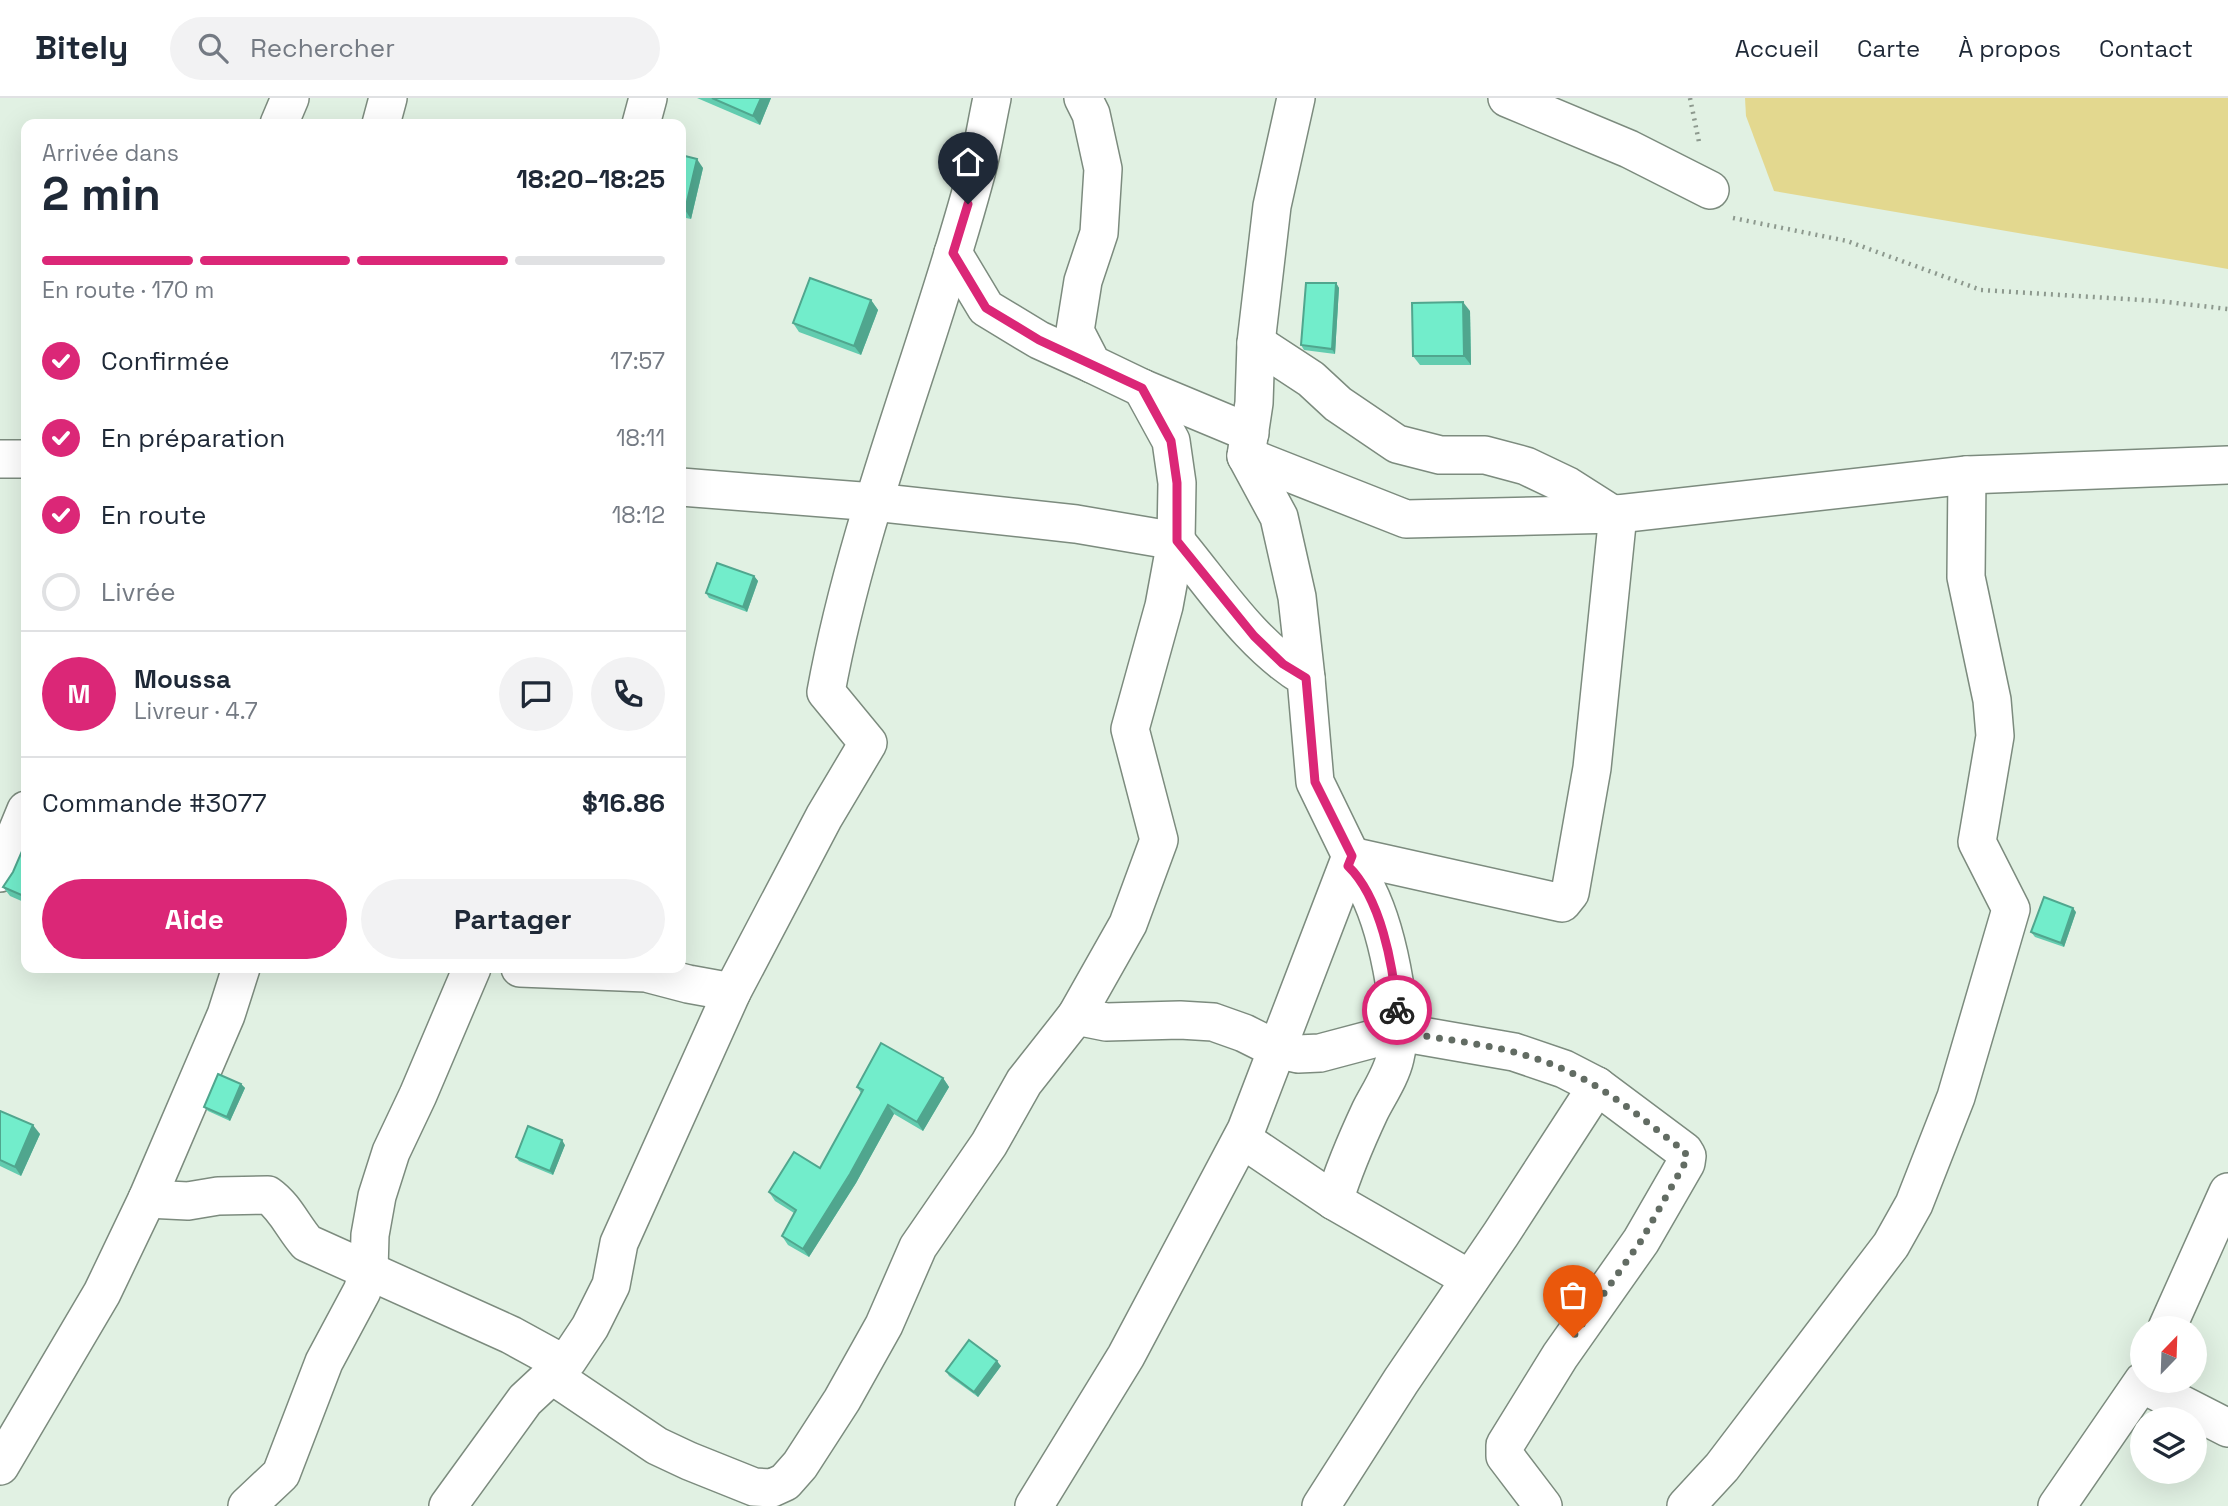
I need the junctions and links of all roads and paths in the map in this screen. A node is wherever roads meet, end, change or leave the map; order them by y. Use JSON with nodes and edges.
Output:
{"nodes":[{"id":1,"x":290,"y":98,"type":"edge"},
{"id":2,"x":388,"y":98,"type":"edge"},
{"id":3,"x":648,"y":98,"type":"edge"},
{"id":4,"x":992,"y":98,"type":"edge"},
{"id":5,"x":1083,"y":98,"type":"edge"},
{"id":6,"x":1296,"y":98,"type":"edge"},
{"id":7,"x":1507,"y":98,"type":"edge"},
{"id":8,"x":1690,"y":98,"type":"edge"},
{"id":9,"x":281,"y":119,"type":"edge"},
{"id":10,"x":382,"y":119,"type":"edge"},
{"id":11,"x":642,"y":119,"type":"edge"},
{"id":12,"x":1710,"y":190,"type":"junction"},
{"id":13,"x":953,"y":253,"type":"junction"},
{"id":14,"x":2228,"y":309,"type":"edge"},
{"id":15,"x":1256,"y":343,"type":"junction"},
{"id":16,"x":1092,"y":364,"type":"junction"},
{"id":17,"x":1142,"y":388,"type":"junction"},
{"id":18,"x":1248,"y":444,"type":"junction"},
{"id":19,"x":0,"y":458,"type":"edge"},
{"id":20,"x":21,"y":458,"type":"edge"},
{"id":21,"x":2228,"y":465,"type":"edge"},
{"id":22,"x":1967,"y":475,"type":"junction"},
{"id":23,"x":686,"y":487,"type":"edge"},
{"id":24,"x":874,"y":502,"type":"junction"},
{"id":25,"x":1615,"y":514,"type":"junction"},
{"id":26,"x":1177,"y":541,"type":"junction"},
{"id":27,"x":1306,"y":678,"type":"junction"},
{"id":28,"x":21,"y":822,"type":"edge"},
{"id":29,"x":1350,"y":861,"type":"junction"},
{"id":30,"x":0,"y":873,"type":"edge"},
{"id":31,"x":239,"y":973,"type":"edge"},
{"id":32,"x":470,"y":973,"type":"edge"},
{"id":33,"x":646,"y":973,"type":"edge"},
{"id":34,"x":732,"y":992,"type":"junction"},
{"id":35,"x":1076,"y":1016,"type":"junction"},
{"id":36,"x":1399,"y":1032,"type":"junction"},
{"id":37,"x":1276,"y":1049,"type":"junction"},
{"id":38,"x":1597,"y":1086,"type":"junction"},
{"id":39,"x":1242,"y":1139,"type":"junction"},
{"id":40,"x":2228,"y":1192,"type":"edge"},
{"id":41,"x":147,"y":1199,"type":"junction"},
{"id":42,"x":1334,"y":1200,"type":"junction"},
{"id":43,"x":369,"y":1270,"type":"junction"},
{"id":44,"x":1470,"y":1279,"type":"junction"},
{"id":45,"x":2172,"y":1316,"type":"edge"},
{"id":46,"x":559,"y":1370,"type":"junction"},
{"id":47,"x":2135,"y":1393,"type":"edge"},
{"id":48,"x":2163,"y":1393,"type":"edge"},
{"id":49,"x":2228,"y":1428,"type":"edge"},
{"id":50,"x":0,"y":1466,"type":"edge"},
{"id":51,"x":247,"y":1506,"type":"edge"},
{"id":52,"x":448,"y":1506,"type":"edge"},
{"id":53,"x":1034,"y":1506,"type":"edge"},
{"id":54,"x":1321,"y":1506,"type":"edge"},
{"id":55,"x":1544,"y":1506,"type":"edge"},
{"id":56,"x":1686,"y":1506,"type":"edge"},
{"id":57,"x":2057,"y":1506,"type":"edge"}],
"edges":[{"from":1,"to":9,"type":"street"},
{"from":2,"to":10,"type":"street"},
{"from":3,"to":11,"type":"street"},
{"from":4,"to":13,"type":"street"},
{"from":5,"to":16,"type":"street"},
{"from":6,"to":15,"type":"street"},
{"from":7,"to":12,"type":"street"},
{"from":8,"to":12,"type":"path"},
{"from":12,"to":14,"type":"path"},
{"from":13,"to":16,"type":"street"},
{"from":13,"to":24,"type":"street"},
{"from":15,"to":18,"type":"street"},
{"from":15,"to":25,"type":"street"},
{"from":16,"to":17,"type":"street"},
{"from":17,"to":18,"type":"street"},
{"from":17,"to":26,"type":"street"},
{"from":18,"to":25,"type":"street"},
{"from":18,"to":27,"type":"street"},
{"from":19,"to":20,"type":"street"},
{"from":21,"to":22,"type":"street"},
{"from":22,"to":25,"type":"street"},
{"from":22,"to":56,"type":"street"},
{"from":23,"to":24,"type":"street"},
{"from":24,"to":26,"type":"street"},
{"from":24,"to":34,"type":"street"},
{"from":25,"to":29,"type":"street"},
{"from":26,"to":27,"type":"street"},
{"from":26,"to":35,"type":"street"},
{"from":27,"to":29,"type":"street"},
{"from":28,"to":30,"type":"street"},
{"from":29,"to":36,"type":"street"},
{"from":29,"to":37,"type":"street"},
{"from":31,"to":41,"type":"street"},
{"from":32,"to":43,"type":"street"},
{"from":33,"to":34,"type":"street"},
{"from":34,"to":46,"type":"street"},
{"from":35,"to":37,"type":"street"},
{"from":35,"to":46,"type":"street"},
{"from":36,"to":37,"type":"street"},
{"from":36,"to":38,"type":"street"},
{"from":36,"to":42,"type":"street"},
{"from":37,"to":39,"type":"street"},
{"from":38,"to":44,"type":"street"},
{"from":38,"to":55,"type":"street"},
{"from":39,"to":42,"type":"street"},
{"from":39,"to":53,"type":"street"},
{"from":40,"to":45,"type":"street"},
{"from":41,"to":43,"type":"street"},
{"from":41,"to":50,"type":"street"},
{"from":42,"to":44,"type":"street"},
{"from":43,"to":46,"type":"street"},
{"from":43,"to":51,"type":"street"},
{"from":44,"to":54,"type":"street"},
{"from":46,"to":52,"type":"street"},
{"from":47,"to":57,"type":"street"},
{"from":48,"to":49,"type":"street"}]}
